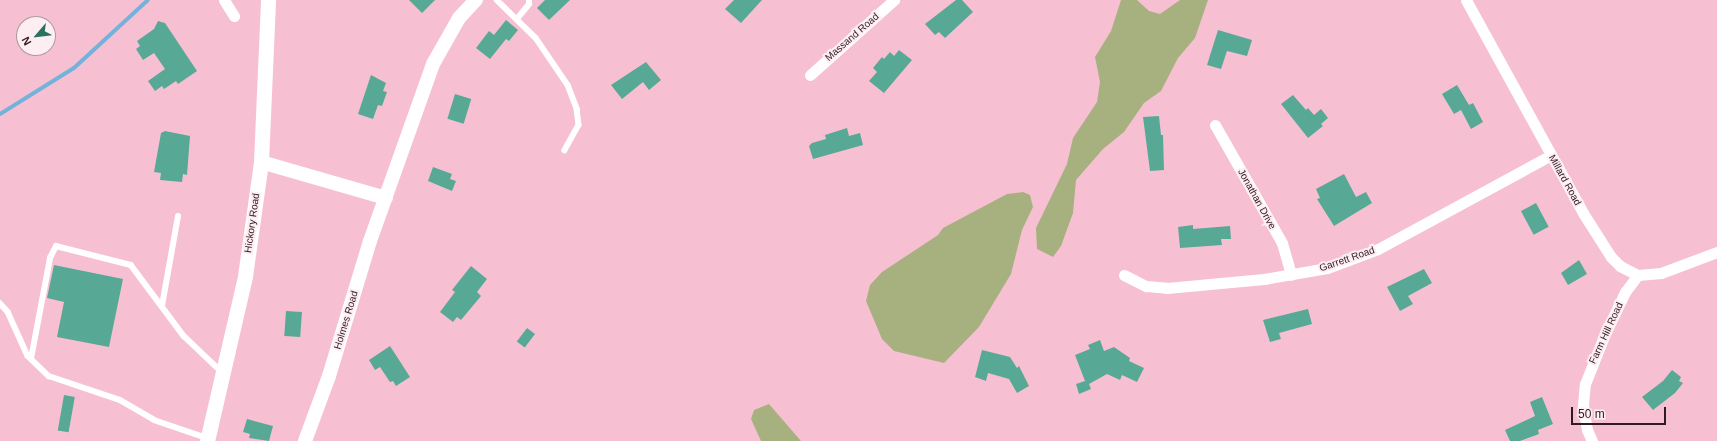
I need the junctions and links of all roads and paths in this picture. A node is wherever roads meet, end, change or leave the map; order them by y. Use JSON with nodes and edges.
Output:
{"nodes":[{"id":1,"x":224,"y":0,"type":"edge"},
{"id":2,"x":268,"y":0,"type":"edge"},
{"id":3,"x":476,"y":0,"type":"edge"},
{"id":4,"x":497,"y":0,"type":"edge"},
{"id":5,"x":529,"y":0,"type":"edge"},
{"id":6,"x":894,"y":0,"type":"edge"},
{"id":7,"x":1466,"y":0,"type":"edge"},
{"id":8,"x":234,"y":16,"type":"dead end"},
{"id":9,"x":517,"y":19,"type":"junction"},
{"id":10,"x":810,"y":75,"type":"dead end"},
{"id":11,"x":1215,"y":125,"type":"dead end"},
{"id":12,"x":565,"y":150,"type":"dead end"},
{"id":13,"x":1551,"y":155,"type":"junction"},
{"id":14,"x":261,"y":162,"type":"junction"},
{"id":15,"x":386,"y":198,"type":"junction"},
{"id":16,"x":178,"y":216,"type":"dead end"},
{"id":17,"x":1717,"y":252,"type":"edge"},
{"id":18,"x":1291,"y":274,"type":"junction"},
{"id":19,"x":1124,"y":275,"type":"dead end"},
{"id":20,"x":1638,"y":275,"type":"junction"},
{"id":21,"x":0,"y":303,"type":"edge"},
{"id":22,"x":162,"y":306,"type":"junction"},
{"id":23,"x":31,"y":359,"type":"junction"},
{"id":24,"x":222,"y":372,"type":"junction"},
{"id":25,"x":207,"y":440,"type":"edge"},
{"id":26,"x":305,"y":441,"type":"edge"},
{"id":27,"x":1592,"y":441,"type":"edge"}],
"edges":[{"from":1,"to":8,"type":"street"},
{"from":2,"to":14,"type":"main road","name":"Hickory Road"},
{"from":3,"to":15,"type":"street","name":"Holmes Road"},
{"from":4,"to":9,"type":"lane"},
{"from":5,"to":9,"type":"lane"},
{"from":6,"to":10,"type":"street","name":"Massand Road"},
{"from":7,"to":13,"type":"street","name":"Millard Road"},
{"from":9,"to":12,"type":"lane"},
{"from":11,"to":18,"type":"street","name":"Jonathan Drive"},
{"from":13,"to":18,"type":"street","name":"Garrett Road"},
{"from":13,"to":20,"type":"street","name":"Millard Road"},
{"from":14,"to":15,"type":"street"},
{"from":14,"to":24,"type":"main road","name":"Hickory Road"},
{"from":15,"to":26,"type":"street","name":"Holmes Road"},
{"from":16,"to":22,"type":"lane"},
{"from":17,"to":20,"type":"street"},
{"from":18,"to":19,"type":"street","name":"Garrett Road"},
{"from":20,"to":27,"type":"street","name":"Farm Hill Road"},
{"from":21,"to":23,"type":"lane"},
{"from":22,"to":23,"type":"lane"},
{"from":22,"to":24,"type":"lane"},
{"from":23,"to":25,"type":"lane"},
{"from":24,"to":25,"type":"main road","name":"Hickory Road"}]}
